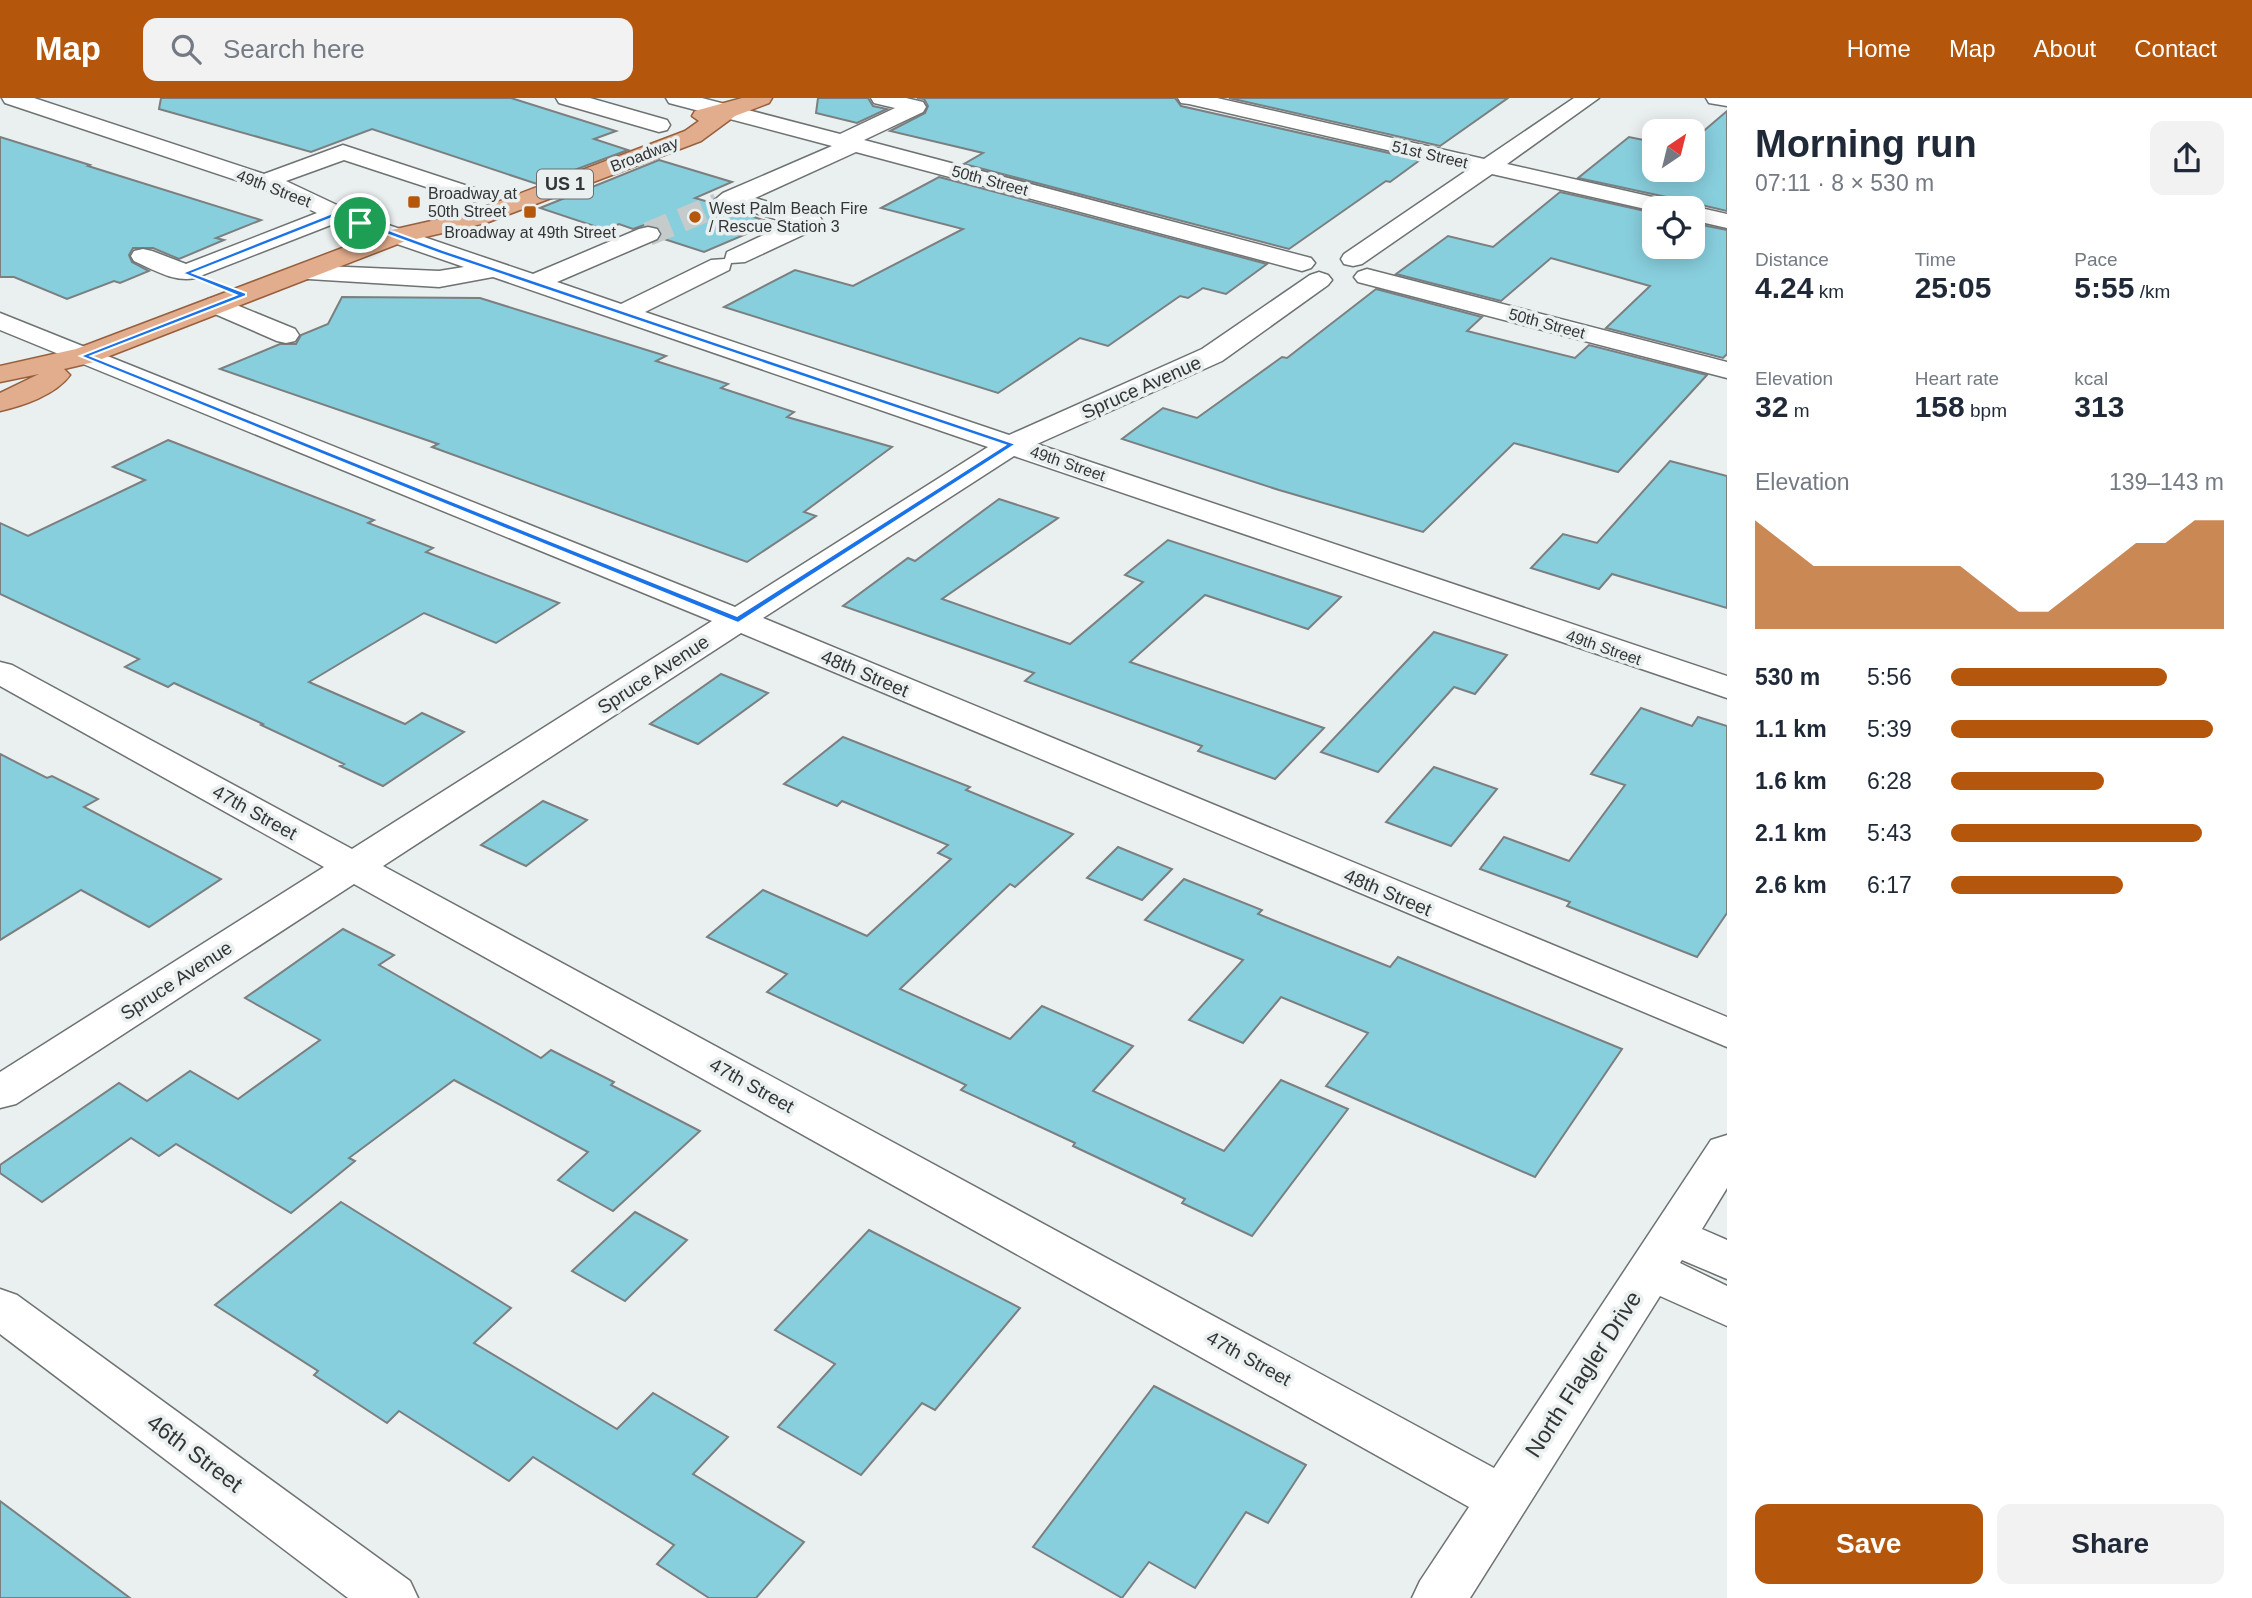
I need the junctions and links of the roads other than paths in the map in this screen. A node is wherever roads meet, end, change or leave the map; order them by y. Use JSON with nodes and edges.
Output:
{"nodes":[{"id":1,"x":13,"y":98,"type":"edge"},
{"id":2,"x":567,"y":98,"type":"edge"},
{"id":3,"x":677,"y":98,"type":"edge"},
{"id":4,"x":761,"y":98,"type":"edge"},
{"id":5,"x":882,"y":98,"type":"edge"},
{"id":6,"x":1189,"y":98,"type":"edge"},
{"id":7,"x":1588,"y":98,"type":"edge"},
{"id":8,"x":1717,"y":98,"type":"edge"},
{"id":9,"x":1727,"y":100,"type":"edge"},
{"id":10,"x":727,"y":111,"type":"junction"},
{"id":11,"x":659,"y":125,"type":"junction"},
{"id":12,"x":621,"y":139,"type":"dead end"},
{"id":13,"x":850,"y":143,"type":"junction"},
{"id":14,"x":1488,"y":167,"type":"junction"},
{"id":15,"x":264,"y":182,"type":"junction"},
{"id":16,"x":497,"y":186,"type":"dead end"},
{"id":17,"x":472,"y":195,"type":"junction"},
{"id":18,"x":1642,"y":202,"type":"edge"},
{"id":19,"x":337,"y":214,"type":"junction"},
{"id":20,"x":1705,"y":216,"type":"edge"},
{"id":21,"x":1727,"y":221,"type":"edge"},
{"id":22,"x":648,"y":233,"type":"tunnel mouth"},
{"id":23,"x":396,"y":236,"type":"junction"},
{"id":24,"x":144,"y":256,"type":"dead end"},
{"id":25,"x":1333,"y":265,"type":"junction"},
{"id":26,"x":495,"y":270,"type":"junction"},
{"id":27,"x":186,"y":273,"type":"junction"},
{"id":28,"x":300,"y":273,"type":"junction"},
{"id":29,"x":534,"y":283,"type":"junction"},
{"id":30,"x":243,"y":295,"type":"junction"},
{"id":31,"x":217,"y":305,"type":"junction"},
{"id":32,"x":623,"y":313,"type":"junction"},
{"id":33,"x":0,"y":321,"type":"edge"},
{"id":34,"x":286,"y":335,"type":"dead end"},
{"id":35,"x":84,"y":356,"type":"junction"},
{"id":36,"x":1727,"y":370,"type":"edge"},
{"id":37,"x":0,"y":373,"type":"edge"},
{"id":38,"x":0,"y":402,"type":"edge"},
{"id":39,"x":1012,"y":444,"type":"junction"},
{"id":40,"x":738,"y":620,"type":"junction"},
{"id":41,"x":0,"y":672,"type":"edge"},
{"id":42,"x":1727,"y":688,"type":"edge"},
{"id":43,"x":354,"y":866,"type":"junction"},
{"id":44,"x":1727,"y":1034,"type":"edge"},
{"id":45,"x":0,"y":1093,"type":"edge"},
{"id":46,"x":1727,"y":1151,"type":"edge"},
{"id":47,"x":1661,"y":1253,"type":"junction"},
{"id":48,"x":1727,"y":1261,"type":"edge"},
{"id":49,"x":1727,"y":1307,"type":"edge"},
{"id":50,"x":0,"y":1308,"type":"edge"},
{"id":51,"x":1503,"y":1499,"type":"junction"},
{"id":52,"x":390,"y":1598,"type":"edge"},
{"id":53,"x":1440,"y":1598,"type":"edge"}],
"edges":[{"from":1,"to":15,"type":"street","name":"49th Street"},
{"from":2,"to":11,"type":"street"},
{"from":3,"to":10,"type":"street","name":"50th Street"},
{"from":4,"to":10,"type":"main road","name":"Broadway","number":"US 1"},
{"from":5,"to":13,"type":"street"},
{"from":6,"to":14,"type":"street","name":"51st Street"},
{"from":7,"to":14,"type":"street","name":"Spruce Avenue"},
{"from":8,"to":9,"type":"street"},
{"from":10,"to":11,"type":"main road","name":"Broadway","number":"US 1"},
{"from":10,"to":13,"type":"street","name":"50th Street"},
{"from":10,"to":23,"type":"main road","name":"Broadway","number":"US 1"},
{"from":11,"to":12,"type":"main road","name":"Broadway","number":"US 1"},
{"from":13,"to":25,"type":"street","name":"50th Street"},
{"from":13,"to":32,"type":"street"},
{"from":14,"to":18,"type":"street","name":"51st Street"},
{"from":14,"to":25,"type":"street","name":"Spruce Avenue"},
{"from":15,"to":17,"type":"street"},
{"from":15,"to":19,"type":"street","name":"49th Street"},
{"from":16,"to":17,"type":"main road","name":"Broadway","number":"US 1"},
{"from":17,"to":23,"type":"main road","name":"Broadway","number":"US 1"},
{"from":19,"to":23,"type":"street","name":"49th Street"},
{"from":19,"to":27,"type":"street"},
{"from":20,"to":21,"type":"street"},
{"from":22,"to":29,"type":"street"},
{"from":23,"to":26,"type":"street","name":"49th Street"},
{"from":23,"to":28,"type":"main road","name":"Broadway","number":"US 1"},
{"from":24,"to":27,"type":"street"},
{"from":25,"to":36,"type":"street","name":"50th Street"},
{"from":25,"to":39,"type":"street","name":"Spruce Avenue"},
{"from":26,"to":28,"type":"street"},
{"from":26,"to":29,"type":"street","name":"49th Street"},
{"from":27,"to":30,"type":"street"},
{"from":28,"to":30,"type":"main road","name":"Broadway","number":"US 1"},
{"from":29,"to":32,"type":"street","name":"49th Street"},
{"from":30,"to":31,"type":"main road","name":"Broadway","number":"US 1"},
{"from":31,"to":34,"type":"street"},
{"from":31,"to":35,"type":"main road","name":"Broadway","number":"US 1"},
{"from":32,"to":39,"type":"street","name":"49th Street"},
{"from":33,"to":35,"type":"street","name":"48th Street"},
{"from":35,"to":37,"type":"main road","name":"Broadway","number":"US 1"},
{"from":35,"to":38,"type":"main road","name":"Broadway","number":"US 1"},
{"from":35,"to":40,"type":"street","name":"48th Street"},
{"from":39,"to":40,"type":"street","name":"Spruce Avenue"},
{"from":39,"to":42,"type":"street","name":"49th Street"},
{"from":40,"to":43,"type":"street","name":"Spruce Avenue"},
{"from":40,"to":44,"type":"street","name":"48th Street"},
{"from":41,"to":43,"type":"street","name":"47th Street"},
{"from":43,"to":45,"type":"street","name":"Spruce Avenue"},
{"from":43,"to":51,"type":"street","name":"47th Street"},
{"from":46,"to":47,"type":"street","name":"North Flagler Drive"},
{"from":47,"to":48,"type":"street"},
{"from":47,"to":49,"type":"street"},
{"from":47,"to":51,"type":"street","name":"North Flagler Drive"},
{"from":50,"to":52,"type":"street","name":"46th Street"},
{"from":51,"to":53,"type":"street","name":"North Flagler Drive"}]}
